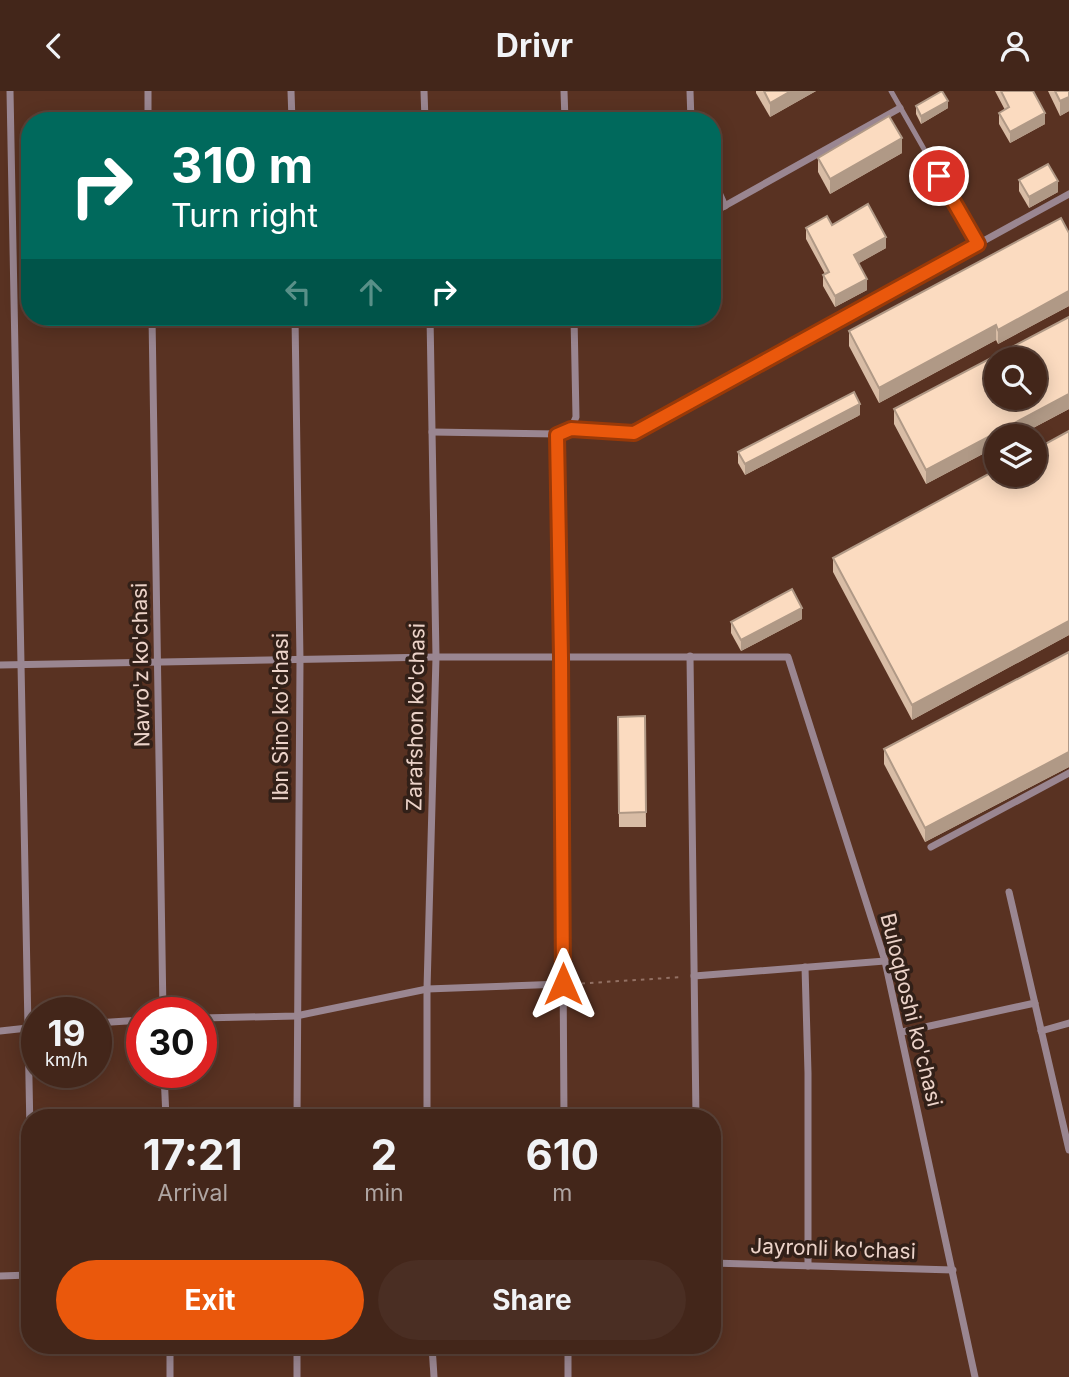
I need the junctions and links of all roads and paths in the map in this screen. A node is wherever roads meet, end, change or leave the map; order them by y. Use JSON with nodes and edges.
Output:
{"nodes":[{"id":1,"x":10,"y":91,"type":"edge"},
{"id":2,"x":148,"y":91,"type":"edge"},
{"id":3,"x":291,"y":91,"type":"edge"},
{"id":4,"x":424,"y":91,"type":"edge"},
{"id":5,"x":564,"y":91,"type":"edge"},
{"id":6,"x":690,"y":91,"type":"edge"},
{"id":7,"x":891,"y":91,"type":"edge"},
{"id":8,"x":900,"y":108,"type":"junction"},
{"id":9,"x":148,"y":112,"type":"edge"},
{"id":10,"x":292,"y":112,"type":"edge"},
{"id":11,"x":425,"y":112,"type":"edge"},
{"id":12,"x":565,"y":112,"type":"edge"},
{"id":13,"x":691,"y":112,"type":"edge"},
{"id":14,"x":1069,"y":194,"type":"edge"},
{"id":15,"x":721,"y":197,"type":"edge"},
{"id":16,"x":725,"y":206,"type":"junction"},
{"id":17,"x":721,"y":208,"type":"edge"},
{"id":18,"x":978,"y":244,"type":"junction"},
{"id":19,"x":152,"y":326,"type":"edge"},
{"id":20,"x":295,"y":326,"type":"edge"},
{"id":21,"x":430,"y":326,"type":"edge"},
{"id":22,"x":574,"y":326,"type":"edge"},
{"id":23,"x":571,"y":429,"type":"junction"},
{"id":24,"x":432,"y":432,"type":"junction"},
{"id":25,"x":557,"y":435,"type":"junction"},
{"id":26,"x":691,"y":656,"type":"junction"},
{"id":27,"x":436,"y":657,"type":"junction"},
{"id":28,"x":561,"y":657,"type":"junction"},
{"id":29,"x":300,"y":661,"type":"junction"},
{"id":30,"x":159,"y":663,"type":"junction"},
{"id":31,"x":0,"y":664,"type":"edge"},
{"id":32,"x":20,"y":665,"type":"junction"},
{"id":33,"x":1069,"y":773,"type":"edge"},
{"id":34,"x":931,"y":846,"type":"dead end"},
{"id":35,"x":1009,"y":892,"type":"dead end"},
{"id":36,"x":885,"y":961,"type":"junction"},
{"id":37,"x":805,"y":967,"type":"junction"},
{"id":38,"x":694,"y":976,"type":"junction"},
{"id":39,"x":563,"y":984,"type":"junction"},
{"id":40,"x":427,"y":989,"type":"junction"},
{"id":41,"x":25,"y":997,"type":"edge"},
{"id":42,"x":163,"y":997,"type":"edge"},
{"id":43,"x":1035,"y":1003,"type":"junction"},
{"id":44,"x":296,"y":1016,"type":"junction"},
{"id":45,"x":217,"y":1018,"type":"edge"},
{"id":46,"x":1069,"y":1023,"type":"edge"},
{"id":47,"x":21,"y":1029,"type":"edge"},
{"id":48,"x":0,"y":1031,"type":"edge"},
{"id":49,"x":1041,"y":1031,"type":"junction"},
{"id":50,"x":902,"y":1033,"type":"junction"},
{"id":51,"x":28,"y":1088,"type":"edge"},
{"id":52,"x":165,"y":1088,"type":"edge"},
{"id":53,"x":29,"y":1109,"type":"edge"},
{"id":54,"x":166,"y":1109,"type":"edge"},
{"id":55,"x":297,"y":1109,"type":"edge"},
{"id":56,"x":427,"y":1109,"type":"edge"},
{"id":57,"x":564,"y":1109,"type":"edge"},
{"id":58,"x":696,"y":1109,"type":"edge"},
{"id":59,"x":1069,"y":1150,"type":"edge"},
{"id":60,"x":721,"y":1263,"type":"edge"},
{"id":61,"x":808,"y":1266,"type":"junction"},
{"id":62,"x":953,"y":1270,"type":"junction"},
{"id":63,"x":21,"y":1275,"type":"edge"},
{"id":64,"x":0,"y":1276,"type":"edge"},
{"id":65,"x":170,"y":1354,"type":"edge"},
{"id":66,"x":297,"y":1354,"type":"edge"},
{"id":67,"x":432,"y":1354,"type":"edge"},
{"id":68,"x":568,"y":1354,"type":"edge"},
{"id":69,"x":170,"y":1377,"type":"edge"},
{"id":70,"x":297,"y":1377,"type":"edge"},
{"id":71,"x":433,"y":1377,"type":"edge"},
{"id":72,"x":568,"y":1377,"type":"edge"},
{"id":73,"x":975,"y":1377,"type":"edge"}],
"edges":[{"from":1,"to":32,"type":"street"},
{"from":2,"to":9,"type":"street"},
{"from":3,"to":10,"type":"street"},
{"from":4,"to":11,"type":"street"},
{"from":5,"to":12,"type":"street"},
{"from":6,"to":13,"type":"street"},
{"from":7,"to":8,"type":"lane"},
{"from":8,"to":16,"type":"street"},
{"from":8,"to":18,"type":"lane"},
{"from":14,"to":18,"type":"street"},
{"from":15,"to":16,"type":"street"},
{"from":16,"to":17,"type":"street"},
{"from":18,"to":23,"type":"street"},
{"from":19,"to":30,"type":"street","name":"Navro'z ko'chasi"},
{"from":20,"to":29,"type":"street","name":"Ibn Sino ko'chasi"},
{"from":21,"to":24,"type":"street","name":"Zarafshon ko'chasi"},
{"from":22,"to":23,"type":"street"},
{"from":23,"to":25,"type":"street"},
{"from":24,"to":25,"type":"street"},
{"from":24,"to":27,"type":"street","name":"Zarafshon ko'chasi"},
{"from":25,"to":28,"type":"street"},
{"from":26,"to":28,"type":"street"},
{"from":26,"to":36,"type":"street","name":"Buloqboshi ko'chasi"},
{"from":26,"to":38,"type":"street"},
{"from":27,"to":28,"type":"street"},
{"from":27,"to":29,"type":"street"},
{"from":27,"to":40,"type":"street","name":"Zarafshon ko'chasi"},
{"from":28,"to":39,"type":"street"},
{"from":29,"to":30,"type":"street"},
{"from":29,"to":44,"type":"street","name":"Ibn Sino ko'chasi"},
{"from":30,"to":32,"type":"street"},
{"from":30,"to":42,"type":"street","name":"Navro'z ko'chasi"},
{"from":31,"to":32,"type":"street"},
{"from":32,"to":41,"type":"street"},
{"from":33,"to":34,"type":"street"},
{"from":35,"to":43,"type":"street"},
{"from":36,"to":37,"type":"street"},
{"from":36,"to":50,"type":"street","name":"Buloqboshi ko'chasi"},
{"from":37,"to":38,"type":"street"},
{"from":37,"to":61,"type":"street"},
{"from":38,"to":39,"type":"path"},
{"from":38,"to":58,"type":"street"},
{"from":39,"to":40,"type":"street"},
{"from":39,"to":57,"type":"street"},
{"from":40,"to":44,"type":"street"},
{"from":40,"to":56,"type":"street","name":"Zarafshon ko'chasi"},
{"from":43,"to":49,"type":"street"},
{"from":43,"to":50,"type":"street"},
{"from":44,"to":45,"type":"street"},
{"from":44,"to":55,"type":"street","name":"Ibn Sino ko'chasi"},
{"from":46,"to":49,"type":"street"},
{"from":47,"to":48,"type":"street"},
{"from":49,"to":59,"type":"street"},
{"from":50,"to":62,"type":"street","name":"Buloqboshi ko'chasi"},
{"from":51,"to":53,"type":"street"},
{"from":52,"to":54,"type":"street"},
{"from":60,"to":61,"type":"street","name":"Jayronli ko'chasi"},
{"from":61,"to":62,"type":"street","name":"Jayronli ko'chasi"},
{"from":62,"to":73,"type":"street","name":"Buloqboshi ko'chasi"},
{"from":63,"to":64,"type":"street"},
{"from":65,"to":69,"type":"street"},
{"from":66,"to":70,"type":"street"},
{"from":67,"to":71,"type":"street"},
{"from":68,"to":72,"type":"street"}]}
